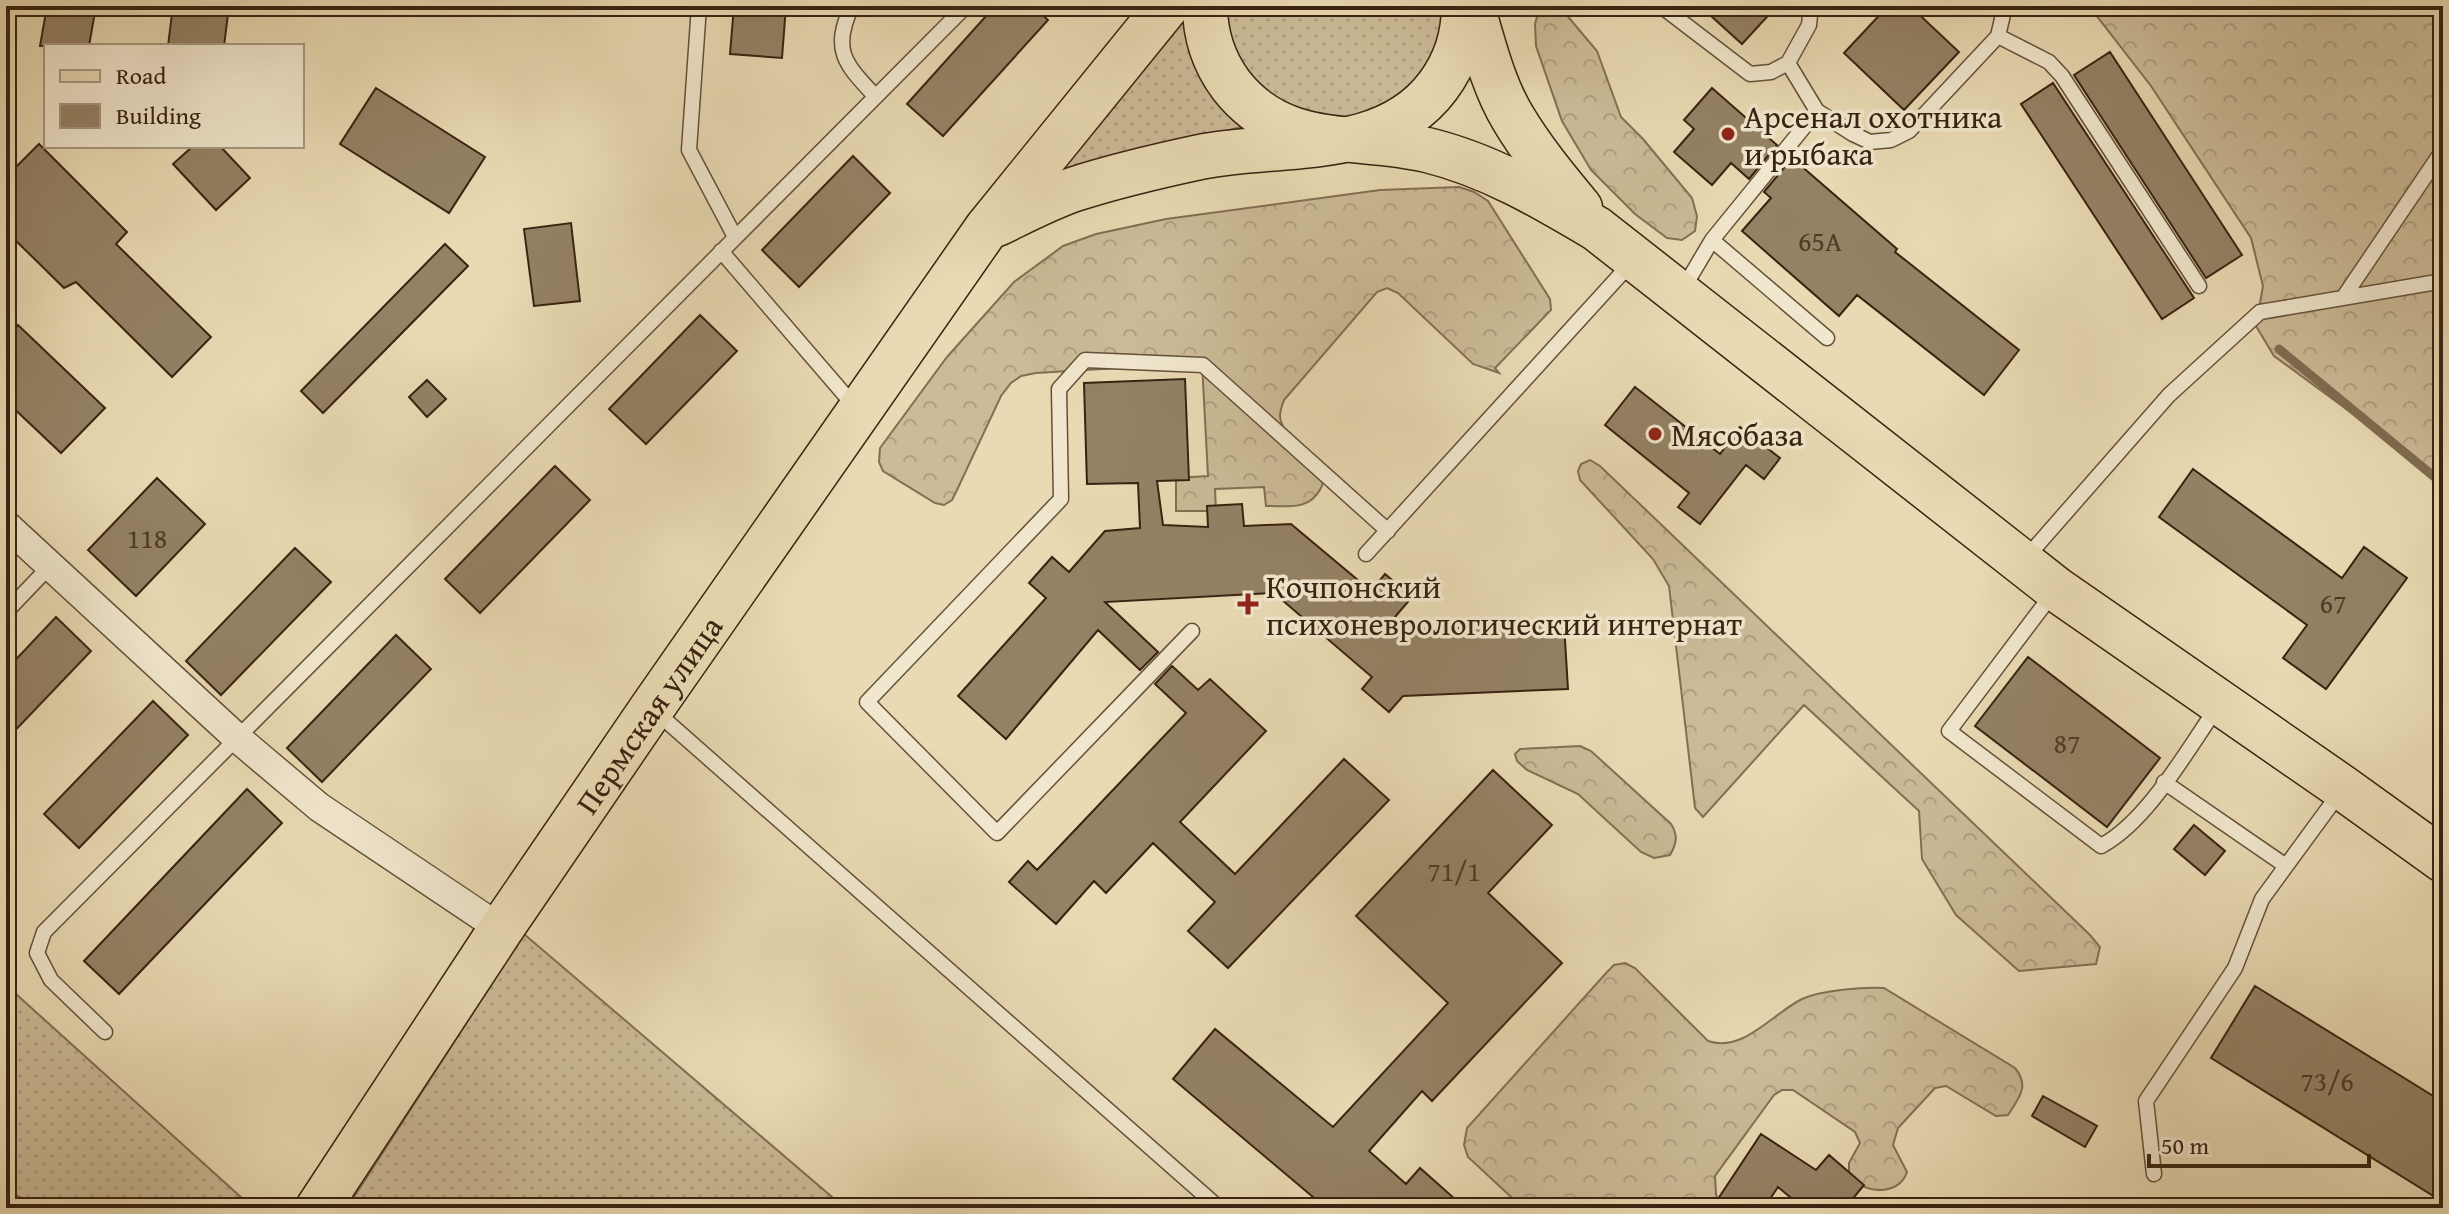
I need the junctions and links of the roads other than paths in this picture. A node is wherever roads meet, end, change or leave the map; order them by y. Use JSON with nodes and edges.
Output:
{"nodes":[{"id":1,"x":699,"y":6,"type":"edge"},
{"id":2,"x":852,"y":6,"type":"edge"},
{"id":3,"x":966,"y":6,"type":"edge"},
{"id":4,"x":1167,"y":6,"type":"edge"},
{"id":5,"x":1205,"y":6,"type":"edge"},
{"id":6,"x":1464,"y":6,"type":"edge"},
{"id":7,"x":1472,"y":6,"type":"edge"},
{"id":8,"x":1661,"y":6,"type":"edge"},
{"id":9,"x":1811,"y":6,"type":"edge"},
{"id":10,"x":2005,"y":6,"type":"edge"},
{"id":11,"x":1998,"y":36,"type":"junction"},
{"id":12,"x":1788,"y":63,"type":"junction"},
{"id":13,"x":875,"y":96,"type":"junction"},
{"id":14,"x":1817,"y":111,"type":"junction"},
{"id":15,"x":1348,"y":140,"type":"junction"},
{"id":16,"x":2443,"y":150,"type":"edge"},
{"id":17,"x":987,"y":228,"type":"junction"},
{"id":18,"x":1597,"y":229,"type":"junction"},
{"id":19,"x":735,"y":237,"type":"junction"},
{"id":20,"x":1712,"y":240,"type":"junction"},
{"id":21,"x":721,"y":251,"type":"junction"},
{"id":22,"x":1635,"y":258,"type":"junction"},
{"id":23,"x":2443,"y":281,"type":"edge"},
{"id":24,"x":2199,"y":286,"type":"dead end"},
{"id":25,"x":1680,"y":294,"type":"junction"},
{"id":26,"x":2343,"y":298,"type":"junction"},
{"id":27,"x":1827,"y":338,"type":"dead end"},
{"id":28,"x":859,"y":411,"type":"junction"},
{"id":29,"x":6,"y":525,"type":"edge"},
{"id":30,"x":1388,"y":531,"type":"junction"},
{"id":31,"x":1366,"y":554,"type":"dead end"},
{"id":32,"x":2022,"y":563,"type":"junction"},
{"id":33,"x":50,"y":566,"type":"junction"},
{"id":34,"x":2056,"y":589,"type":"junction"},
{"id":35,"x":6,"y":612,"type":"edge"},
{"id":36,"x":1192,"y":631,"type":"dead end"},
{"id":37,"x":2220,"y":703,"type":"junction"},
{"id":38,"x":652,"y":708,"type":"junction"},
{"id":39,"x":236,"y":737,"type":"junction"},
{"id":40,"x":2164,"y":782,"type":"junction"},
{"id":41,"x":2343,"y":788,"type":"junction"},
{"id":42,"x":2443,"y":860,"type":"edge"},
{"id":43,"x":2286,"y":866,"type":"junction"},
{"id":44,"x":501,"y":929,"type":"junction"},
{"id":45,"x":105,"y":1032,"type":"dead end"},
{"id":46,"x":2154,"y":1174,"type":"dead end"},
{"id":47,"x":318,"y":1208,"type":"edge"},
{"id":48,"x":1219,"y":1208,"type":"edge"}],
"edges":[{"from":1,"to":19,"type":"lane"},
{"from":2,"to":13,"type":"lane"},
{"from":3,"to":13,"type":"lane"},
{"from":4,"to":17,"type":"main road","name":"Пермская улица"},
{"from":5,"to":15,"type":"main road"},
{"from":6,"to":15,"type":"main road"},
{"from":7,"to":18,"type":"main road"},
{"from":8,"to":12,"type":"lane"},
{"from":9,"to":12,"type":"lane"},
{"from":10,"to":11,"type":"lane"},
{"from":11,"to":14,"type":"lane"},
{"from":11,"to":24,"type":"lane"},
{"from":12,"to":14,"type":"lane"},
{"from":13,"to":19,"type":"lane"},
{"from":14,"to":20,"type":"lane"},
{"from":15,"to":17,"type":"main road"},
{"from":15,"to":18,"type":"main road"},
{"from":16,"to":26,"type":"lane"},
{"from":17,"to":28,"type":"main road","name":"Пермская улица"},
{"from":18,"to":22,"type":"main road"},
{"from":19,"to":21,"type":"lane"},
{"from":20,"to":25,"type":"lane"},
{"from":20,"to":27,"type":"lane"},
{"from":21,"to":28,"type":"lane"},
{"from":21,"to":39,"type":"lane"},
{"from":22,"to":25,"type":"main road"},
{"from":22,"to":30,"type":"lane"},
{"from":23,"to":26,"type":"lane"},
{"from":25,"to":32,"type":"main road"},
{"from":26,"to":32,"type":"lane"},
{"from":28,"to":38,"type":"main road","name":"Пермская улица"},
{"from":29,"to":33,"type":"street"},
{"from":30,"to":31,"type":"lane"},
{"from":30,"to":36,"type":"lane"},
{"from":32,"to":34,"type":"main road"},
{"from":33,"to":35,"type":"lane"},
{"from":33,"to":39,"type":"street"},
{"from":34,"to":37,"type":"main road"},
{"from":34,"to":40,"type":"lane"},
{"from":37,"to":40,"type":"lane"},
{"from":37,"to":41,"type":"main road"},
{"from":38,"to":44,"type":"main road","name":"Пермская улица"},
{"from":38,"to":48,"type":"lane"},
{"from":39,"to":44,"type":"street"},
{"from":39,"to":45,"type":"lane"},
{"from":40,"to":43,"type":"lane"},
{"from":41,"to":42,"type":"main road"},
{"from":41,"to":43,"type":"lane"},
{"from":43,"to":46,"type":"lane"},
{"from":44,"to":47,"type":"main road","name":"Пермская улица"}]}
